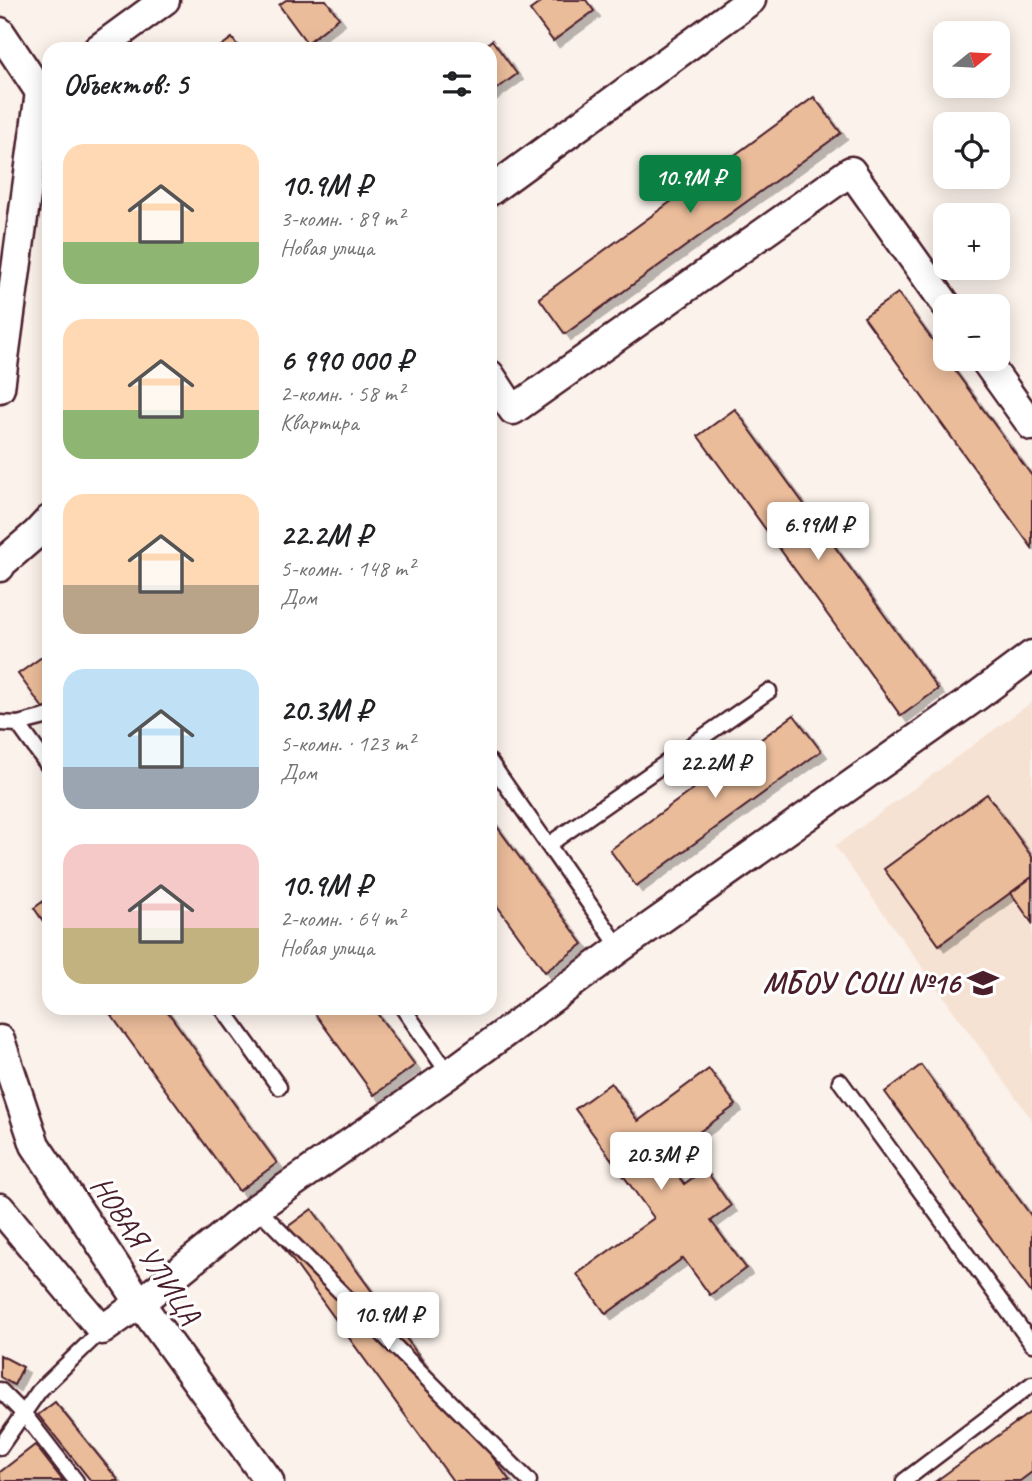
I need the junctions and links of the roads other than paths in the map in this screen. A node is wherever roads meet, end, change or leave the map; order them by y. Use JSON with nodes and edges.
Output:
{"nodes":[{"id":1,"x":165,"y":0,"type":"edge"},
{"id":2,"x":751,"y":0,"type":"edge"},
{"id":3,"x":0,"y":32,"type":"edge"},
{"id":4,"x":108,"y":42,"type":"edge"},
{"id":5,"x":42,"y":85,"type":"edge"},
{"id":6,"x":42,"y":102,"type":"edge"},
{"id":7,"x":497,"y":186,"type":"edge"},
{"id":8,"x":939,"y":294,"type":"edge"},
{"id":9,"x":993,"y":371,"type":"edge"},
{"id":10,"x":497,"y":386,"type":"edge"},
{"id":11,"x":0,"y":388,"type":"edge"},
{"id":12,"x":1032,"y":426,"type":"edge"},
{"id":13,"x":42,"y":528,"type":"edge"},
{"id":14,"x":0,"y":563,"type":"edge"},
{"id":15,"x":1032,"y":655,"type":"edge"},
{"id":16,"x":769,"y":691,"type":"dead end"},
{"id":17,"x":42,"y":718,"type":"edge"},
{"id":18,"x":0,"y":723,"type":"edge"},
{"id":19,"x":18,"y":724,"type":"junction"},
{"id":20,"x":42,"y":757,"type":"edge"},
{"id":21,"x":497,"y":772,"type":"edge"},
{"id":22,"x":548,"y":845,"type":"junction"},
{"id":23,"x":620,"y":948,"type":"junction"},
{"id":24,"x":227,"y":1015,"type":"edge"},
{"id":25,"x":408,"y":1015,"type":"edge"},
{"id":26,"x":0,"y":1040,"type":"edge"},
{"id":27,"x":449,"y":1074,"type":"junction"},
{"id":28,"x":840,"y":1081,"type":"dead end"},
{"id":29,"x":279,"y":1087,"type":"dead end"},
{"id":30,"x":0,"y":1208,"type":"edge"},
{"id":31,"x":257,"y":1208,"type":"junction"},
{"id":32,"x":140,"y":1303,"type":"junction"},
{"id":33,"x":102,"y":1330,"type":"junction"},
{"id":34,"x":1032,"y":1344,"type":"edge"},
{"id":35,"x":1032,"y":1384,"type":"edge"},
{"id":36,"x":0,"y":1390,"type":"edge"},
{"id":37,"x":24,"y":1414,"type":"junction"},
{"id":38,"x":0,"y":1447,"type":"edge"},
{"id":39,"x":76,"y":1481,"type":"edge"},
{"id":40,"x":270,"y":1481,"type":"edge"},
{"id":41,"x":529,"y":1481,"type":"edge"},
{"id":42,"x":904,"y":1481,"type":"edge"}],
"edges":[{"from":1,"to":4,"type":"street"},
{"from":2,"to":7,"type":"street"},
{"from":3,"to":5,"type":"street"},
{"from":6,"to":11,"type":"street"},
{"from":8,"to":10,"type":"street"},
{"from":9,"to":12,"type":"street"},
{"from":13,"to":14,"type":"street"},
{"from":15,"to":23,"type":"street"},
{"from":16,"to":22,"type":"lane"},
{"from":17,"to":19,"type":"lane"},
{"from":18,"to":19,"type":"lane"},
{"from":19,"to":20,"type":"lane"},
{"from":21,"to":22,"type":"lane"},
{"from":22,"to":23,"type":"lane"},
{"from":23,"to":27,"type":"street"},
{"from":24,"to":29,"type":"lane"},
{"from":25,"to":27,"type":"lane"},
{"from":26,"to":32,"type":"street","name":"НОВАЯ УЛИЦА"},
{"from":27,"to":31,"type":"street"},
{"from":28,"to":34,"type":"lane"},
{"from":30,"to":33,"type":"street"},
{"from":31,"to":32,"type":"street"},
{"from":31,"to":41,"type":"lane"},
{"from":32,"to":33,"type":"street"},
{"from":32,"to":40,"type":"street","name":"НОВАЯ УЛИЦА"},
{"from":33,"to":37,"type":"lane"},
{"from":35,"to":42,"type":"lane"},
{"from":36,"to":37,"type":"lane"},
{"from":37,"to":38,"type":"lane"},
{"from":37,"to":39,"type":"lane"}]}
